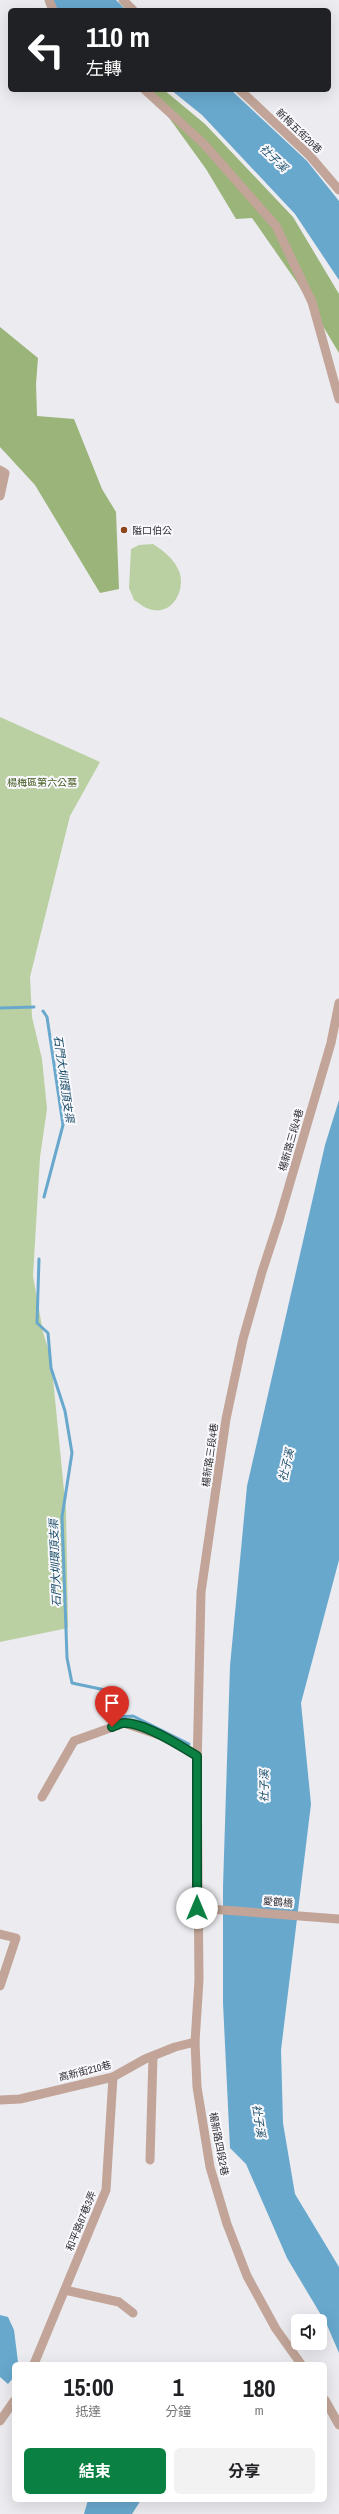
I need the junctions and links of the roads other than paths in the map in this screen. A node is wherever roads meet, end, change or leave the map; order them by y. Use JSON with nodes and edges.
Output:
{"nodes":[{"id":1,"x":123,"y":0,"type":"edge"},
{"id":2,"x":131,"y":8,"type":"edge"},
{"id":3,"x":147,"y":92,"type":"edge"},
{"id":4,"x":242,"y":92,"type":"edge"},
{"id":5,"x":338,"y":187,"type":"edge"},
{"id":6,"x":338,"y":390,"type":"edge"},
{"id":7,"x":339,"y":399,"type":"edge"},
{"id":8,"x":0,"y":470,"type":"edge"},
{"id":9,"x":0,"y":496,"type":"edge"},
{"id":10,"x":339,"y":1003,"type":"edge"},
{"id":11,"x":197,"y":1756,"type":"junction"},
{"id":12,"x":42,"y":1797,"type":"dead end"},
{"id":13,"x":197,"y":1908,"type":"junction"},
{"id":14,"x":339,"y":1919,"type":"edge"},
{"id":15,"x":0,"y":1934,"type":"edge"},
{"id":16,"x":0,"y":1986,"type":"edge"},
{"id":17,"x":195,"y":2042,"type":"junction"},
{"id":18,"x":153,"y":2056,"type":"junction"},
{"id":19,"x":113,"y":2077,"type":"junction"},
{"id":20,"x":0,"y":2100,"type":"edge"},
{"id":21,"x":150,"y":2160,"type":"dead end"},
{"id":22,"x":65,"y":2290,"type":"junction"},
{"id":23,"x":133,"y":2313,"type":"dead end"},
{"id":24,"x":35,"y":2362,"type":"edge"},
{"id":25,"x":300,"y":2362,"type":"edge"},
{"id":26,"x":12,"y":2404,"type":"edge"},
{"id":27,"x":327,"y":2404,"type":"edge"},
{"id":28,"x":0,"y":2420,"type":"edge"},
{"id":29,"x":339,"y":2425,"type":"edge"}],
"edges":[{"from":1,"to":2,"type":"street"},
{"from":3,"to":6,"type":"street"},
{"from":4,"to":5,"type":"street","name":"新梅五街20巷"},
{"from":6,"to":7,"type":"street"},
{"from":8,"to":9,"type":"street"},
{"from":10,"to":11,"type":"street","name":"楊新路三段4巷"},
{"from":11,"to":12,"type":"street"},
{"from":11,"to":13,"type":"street","name":"楊新路三段4巷"},
{"from":13,"to":14,"type":"street","name":"愛鶴橋"},
{"from":13,"to":17,"type":"street","name":"楊新路四段2巷"},
{"from":15,"to":16,"type":"street"},
{"from":17,"to":18,"type":"street","name":"高新街210巷"},
{"from":17,"to":25,"type":"street","name":"楊新路四段2巷"},
{"from":18,"to":19,"type":"street","name":"高新街210巷"},
{"from":18,"to":21,"type":"street"},
{"from":19,"to":20,"type":"street","name":"高新街210巷"},
{"from":19,"to":22,"type":"street","name":"和平路87巷3弄"},
{"from":22,"to":23,"type":"street"},
{"from":22,"to":24,"type":"street","name":"和平路87巷3弄"},
{"from":26,"to":28,"type":"street"},
{"from":27,"to":29,"type":"street"}]}
